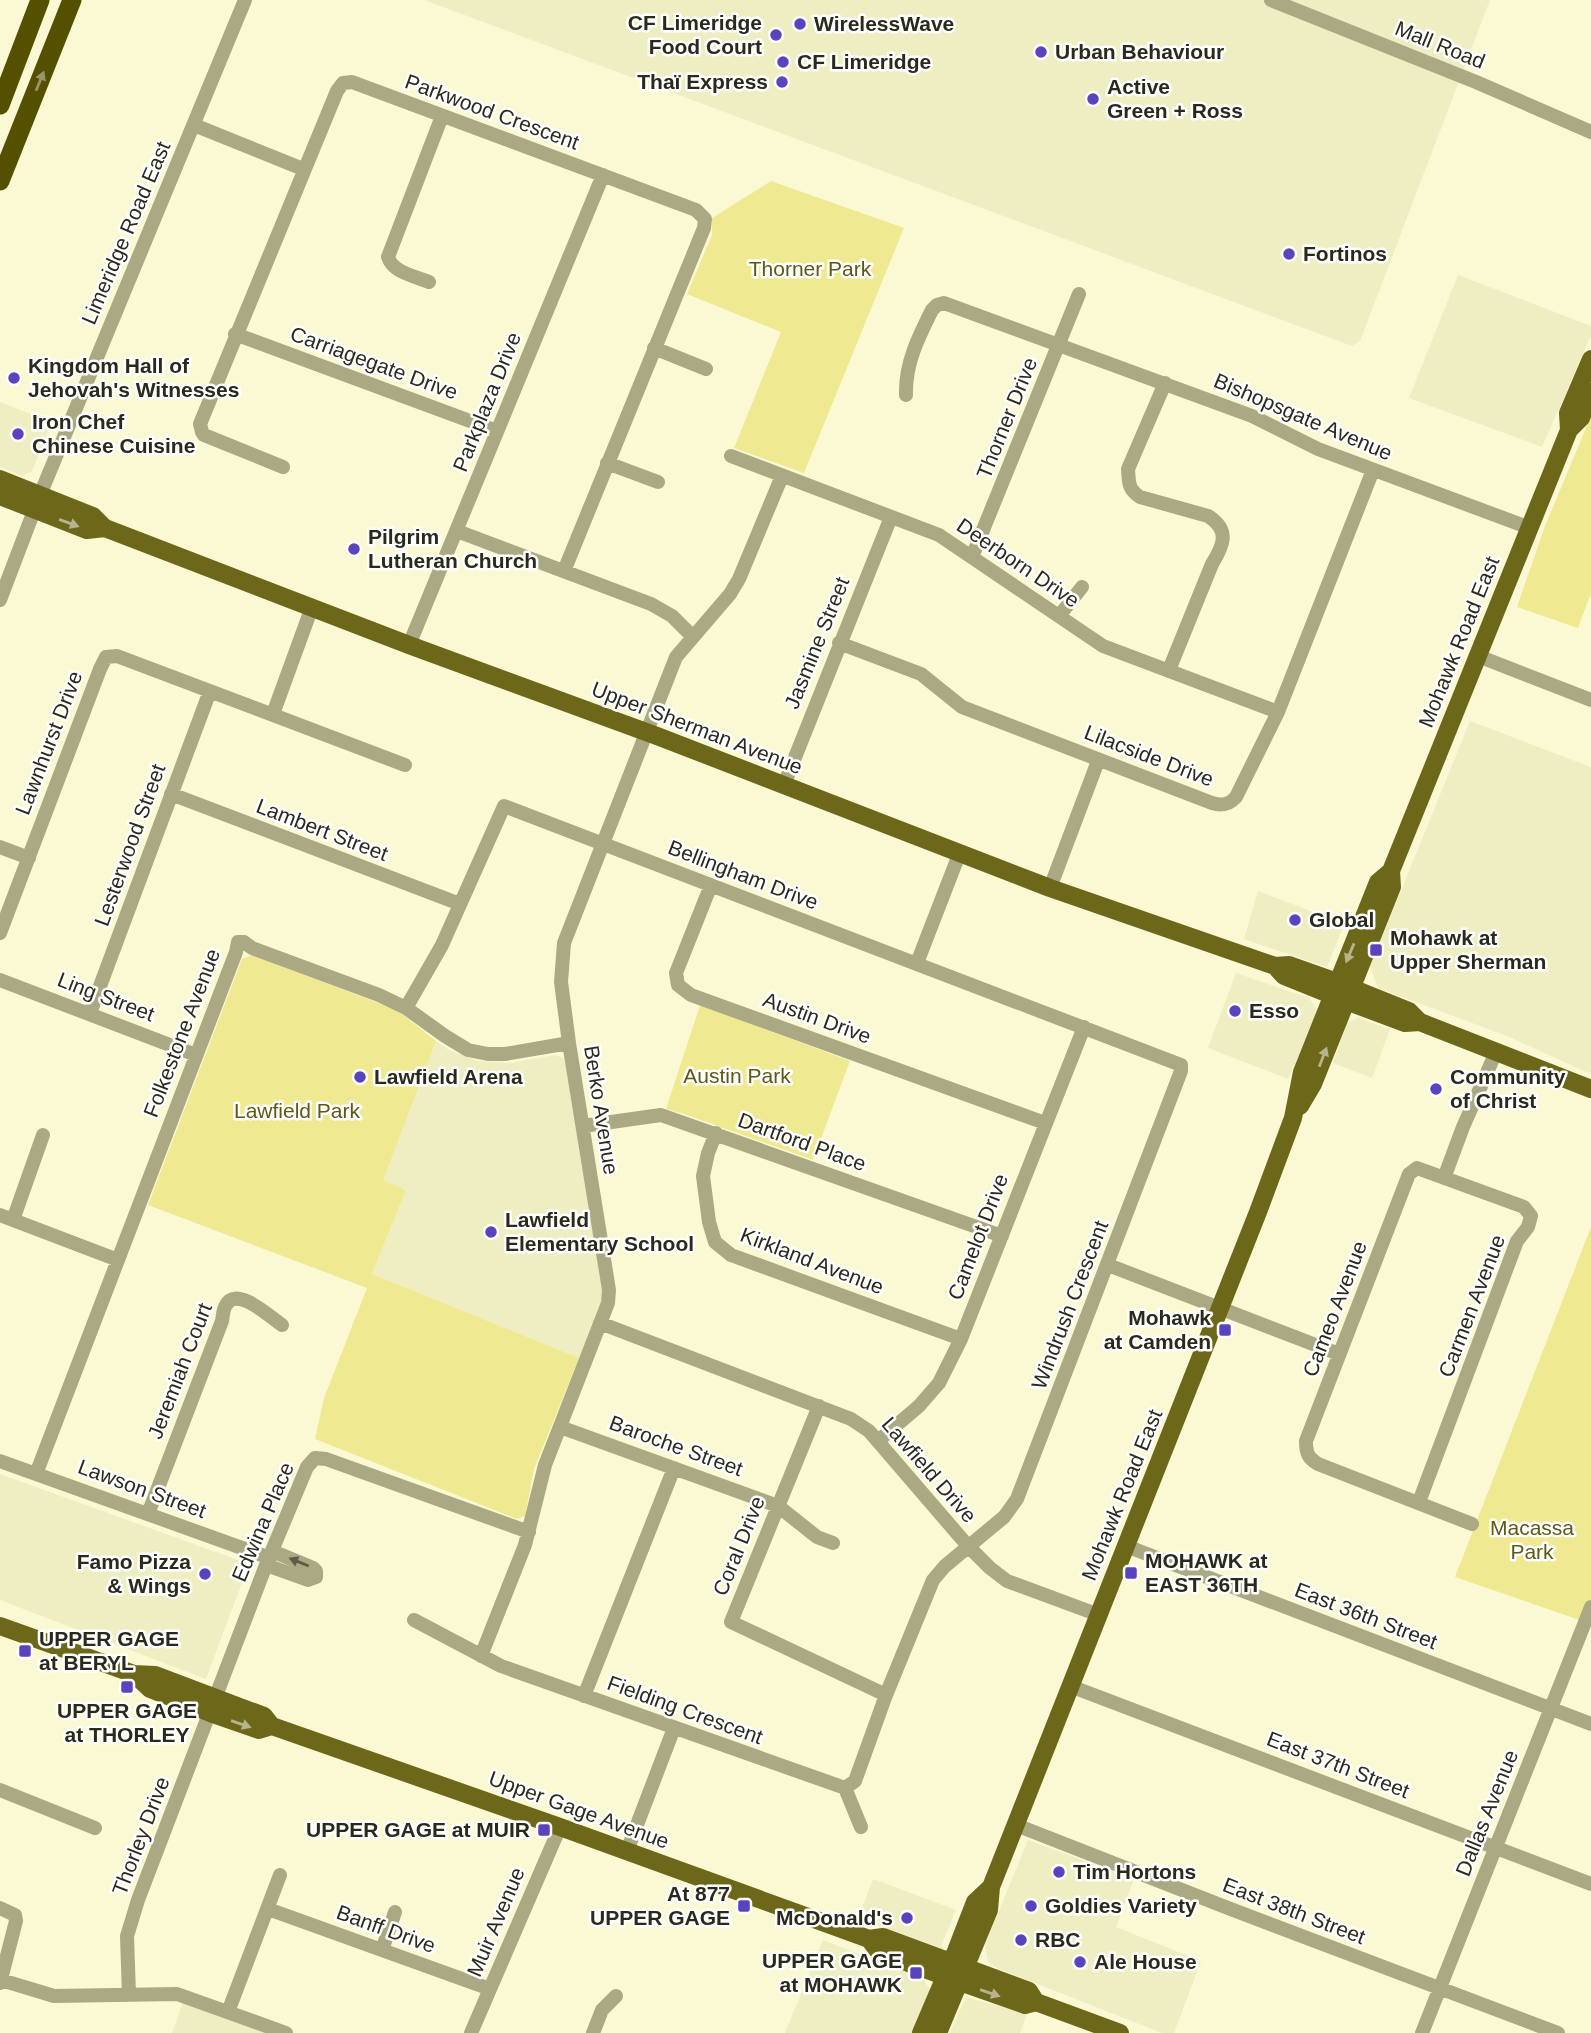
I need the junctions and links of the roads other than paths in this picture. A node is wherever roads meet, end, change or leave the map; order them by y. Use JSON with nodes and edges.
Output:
{"nodes":[{"id":1,"x":40,"y":0,"type":"edge"},
{"id":2,"x":72,"y":0,"type":"edge"},
{"id":3,"x":246,"y":0,"type":"edge"},
{"id":4,"x":1271,"y":0,"type":"edge"},
{"id":5,"x":0,"y":105,"type":"edge"},
{"id":6,"x":442,"y":116,"type":"junction"},
{"id":7,"x":194,"y":125,"type":"junction"},
{"id":8,"x":1591,"y":132,"type":"edge"},
{"id":9,"x":303,"y":169,"type":"junction"},
{"id":10,"x":603,"y":175,"type":"junction"},
{"id":11,"x":0,"y":181,"type":"edge"},
{"id":12,"x":429,"y":282,"type":"dead end"},
{"id":13,"x":1079,"y":294,"type":"dead end"},
{"id":14,"x":235,"y":334,"type":"junction"},
{"id":15,"x":1059,"y":344,"type":"junction"},
{"id":16,"x":654,"y":348,"type":"junction"},
{"id":17,"x":1591,"y":359,"type":"edge"},
{"id":18,"x":706,"y":369,"type":"dead end"},
{"id":19,"x":1165,"y":383,"type":"junction"},
{"id":20,"x":1591,"y":392,"type":"edge"},
{"id":21,"x":906,"y":395,"type":"dead end"},
{"id":22,"x":1569,"y":430,"type":"junction"},
{"id":23,"x":497,"y":431,"type":"junction"},
{"id":24,"x":731,"y":456,"type":"dead end"},
{"id":25,"x":607,"y":463,"type":"junction"},
{"id":26,"x":283,"y":467,"type":"dead end"},
{"id":27,"x":1373,"y":470,"type":"junction"},
{"id":28,"x":782,"y":476,"type":"junction"},
{"id":29,"x":0,"y":479,"type":"edge"},
{"id":30,"x":658,"y":482,"type":"dead end"},
{"id":31,"x":0,"y":496,"type":"edge"},
{"id":32,"x":37,"y":502,"type":"junction"},
{"id":33,"x":891,"y":517,"type":"junction"},
{"id":34,"x":1530,"y":528,"type":"junction"},
{"id":35,"x":457,"y":531,"type":"junction"},
{"id":36,"x":972,"y":557,"type":"junction"},
{"id":37,"x":564,"y":571,"type":"junction"},
{"id":38,"x":1082,"y":587,"type":"dead end"},
{"id":39,"x":0,"y":600,"type":"edge"},
{"id":40,"x":312,"y":607,"type":"junction"},
{"id":41,"x":1059,"y":616,"type":"junction"},
{"id":42,"x":692,"y":636,"type":"junction"},
{"id":43,"x":839,"y":643,"type":"junction"},
{"id":44,"x":409,"y":645,"type":"junction"},
{"id":45,"x":1478,"y":656,"type":"junction"},
{"id":46,"x":1169,"y":670,"type":"junction"},
{"id":47,"x":210,"y":691,"type":"junction"},
{"id":48,"x":1591,"y":700,"type":"edge"},
{"id":49,"x":1278,"y":712,"type":"junction"},
{"id":50,"x":272,"y":714,"type":"junction"},
{"id":51,"x":647,"y":732,"type":"junction"},
{"id":52,"x":1098,"y":761,"type":"junction"},
{"id":53,"x":405,"y":765,"type":"dead end"},
{"id":54,"x":784,"y":785,"type":"junction"},
{"id":55,"x":171,"y":794,"type":"junction"},
{"id":56,"x":601,"y":844,"type":"junction"},
{"id":57,"x":0,"y":847,"type":"edge"},
{"id":58,"x":960,"y":852,"type":"junction"},
{"id":59,"x":29,"y":858,"type":"junction"},
{"id":60,"x":711,"y":885,"type":"junction"},
{"id":61,"x":1050,"y":888,"type":"junction"},
{"id":62,"x":460,"y":904,"type":"junction"},
{"id":63,"x":0,"y":933,"type":"edge"},
{"id":64,"x":917,"y":963,"type":"junction"},
{"id":65,"x":0,"y":980,"type":"edge"},
{"id":66,"x":1342,"y":992,"type":"junction"},
{"id":67,"x":406,"y":1008,"type":"junction"},
{"id":68,"x":90,"y":1013,"type":"junction"},
{"id":69,"x":1084,"y":1027,"type":"junction"},
{"id":70,"x":569,"y":1043,"type":"junction"},
{"id":71,"x":1496,"y":1052,"type":"junction"},
{"id":72,"x":196,"y":1055,"type":"junction"},
{"id":73,"x":1178,"y":1062,"type":"joint"},
{"id":74,"x":1591,"y":1089,"type":"edge"},
{"id":75,"x":1045,"y":1123,"type":"junction"},
{"id":76,"x":583,"y":1126,"type":"junction"},
{"id":77,"x":716,"y":1133,"type":"junction"},
{"id":78,"x":43,"y":1135,"type":"dead end"},
{"id":79,"x":1444,"y":1178,"type":"junction"},
{"id":80,"x":6,"y":1218,"type":"edge"},
{"id":81,"x":1002,"y":1236,"type":"junction"},
{"id":82,"x":118,"y":1259,"type":"junction"},
{"id":83,"x":1108,"y":1265,"type":"junction"},
{"id":84,"x":1221,"y":1308,"type":"junction"},
{"id":85,"x":600,"y":1323,"type":"junction"},
{"id":86,"x":282,"y":1325,"type":"dead end"},
{"id":87,"x":961,"y":1339,"type":"junction"},
{"id":88,"x":1339,"y":1353,"type":"junction"},
{"id":89,"x":819,"y":1406,"type":"junction"},
{"id":90,"x":560,"y":1427,"type":"junction"},
{"id":91,"x":878,"y":1441,"type":"junction"},
{"id":92,"x":0,"y":1461,"type":"edge"},
{"id":93,"x":674,"y":1468,"type":"junction"},
{"id":94,"x":36,"y":1474,"type":"junction"},
{"id":95,"x":1419,"y":1502,"type":"junction"},
{"id":96,"x":778,"y":1506,"type":"junction"},
{"id":97,"x":148,"y":1514,"type":"junction"},
{"id":98,"x":1472,"y":1524,"type":"dead end"},
{"id":99,"x":529,"y":1532,"type":"junction"},
{"id":100,"x":832,"y":1543,"type":"dead end"},
{"id":101,"x":968,"y":1546,"type":"junction"},
{"id":102,"x":1126,"y":1546,"type":"junction"},
{"id":103,"x":269,"y":1558,"type":"junction"},
{"id":104,"x":1591,"y":1607,"type":"edge"},
{"id":105,"x":1099,"y":1615,"type":"junction"},
{"id":106,"x":414,"y":1620,"type":"dead end"},
{"id":107,"x":2,"y":1632,"type":"edge"},
{"id":108,"x":481,"y":1656,"type":"junction"},
{"id":109,"x":1070,"y":1686,"type":"junction"},
{"id":110,"x":886,"y":1695,"type":"junction"},
{"id":111,"x":584,"y":1696,"type":"junction"},
{"id":112,"x":213,"y":1705,"type":"junction"},
{"id":113,"x":1552,"y":1709,"type":"junction"},
{"id":114,"x":1591,"y":1724,"type":"edge"},
{"id":115,"x":674,"y":1728,"type":"junction"},
{"id":116,"x":845,"y":1788,"type":"junction"},
{"id":117,"x":0,"y":1790,"type":"edge"},
{"id":118,"x":1016,"y":1825,"type":"junction"},
{"id":119,"x":560,"y":1827,"type":"junction"},
{"id":120,"x":861,"y":1827,"type":"dead end"},
{"id":121,"x":95,"y":1828,"type":"dead end"},
{"id":122,"x":1496,"y":1847,"type":"junction"},
{"id":123,"x":626,"y":1851,"type":"junction"},
{"id":124,"x":279,"y":1875,"type":"dead end"},
{"id":125,"x":1591,"y":1884,"type":"edge"},
{"id":126,"x":0,"y":1908,"type":"edge"},
{"id":127,"x":268,"y":1909,"type":"junction"},
{"id":128,"x":395,"y":1912,"type":"dead end"},
{"id":129,"x":382,"y":1950,"type":"junction"},
{"id":130,"x":956,"y":1972,"type":"junction"},
{"id":131,"x":0,"y":1982,"type":"edge"},
{"id":132,"x":490,"y":1989,"type":"junction"},
{"id":133,"x":1440,"y":1989,"type":"junction"},
{"id":134,"x":129,"y":1995,"type":"junction"},
{"id":135,"x":616,"y":1996,"type":"dead end"},
{"id":136,"x":228,"y":2012,"type":"junction"},
{"id":137,"x":286,"y":2033,"type":"edge"},
{"id":138,"x":471,"y":2033,"type":"edge"},
{"id":139,"x":593,"y":2033,"type":"edge"},
{"id":140,"x":921,"y":2033,"type":"edge"},
{"id":141,"x":938,"y":2033,"type":"edge"},
{"id":142,"x":1120,"y":2033,"type":"edge"},
{"id":143,"x":1422,"y":2033,"type":"edge"},
{"id":144,"x":1558,"y":2033,"type":"edge"}],
"edges":[{"from":1,"to":5,"type":"highway"},
{"from":11,"to":2,"type":"highway","one_way":true},
{"from":3,"to":7,"type":"street","name":"Limeridge Road East"},
{"from":4,"to":8,"type":"street","name":"Mall Road"},
{"from":6,"to":9,"type":"street","name":"Parkwood Crescent"},
{"from":6,"to":10,"type":"street","name":"Parkwood Crescent"},
{"from":6,"to":12,"type":"street"},
{"from":7,"to":9,"type":"street"},
{"from":7,"to":32,"type":"street","name":"Limeridge Road East"},
{"from":9,"to":14,"type":"street","name":"Parkwood Crescent"},
{"from":10,"to":16,"type":"street","name":"Parkwood Crescent"},
{"from":10,"to":23,"type":"street","name":"Parkplaza Drive"},
{"from":13,"to":15,"type":"street","name":"Thorner Drive"},
{"from":14,"to":23,"type":"street","name":"Carriagegate Drive"},
{"from":14,"to":26,"type":"street","name":"Parkwood Crescent"},
{"from":15,"to":19,"type":"street","name":"Bishopsgate Avenue"},
{"from":15,"to":21,"type":"street","name":"Bishopsgate Avenue"},
{"from":15,"to":36,"type":"street","name":"Thorner Drive"},
{"from":16,"to":18,"type":"street"},
{"from":16,"to":25,"type":"street","name":"Parkwood Crescent"},
{"from":17,"to":22,"type":"main road","name":"Mohawk Road East"},
{"from":19,"to":27,"type":"street","name":"Bishopsgate Avenue"},
{"from":19,"to":46,"type":"street"},
{"from":20,"to":22,"type":"main road","name":"Mohawk Road East"},
{"from":22,"to":34,"type":"main road","name":"Mohawk Road East"},
{"from":23,"to":35,"type":"street","name":"Parkplaza Drive"},
{"from":24,"to":28,"type":"street","name":"Deerborn Drive"},
{"from":25,"to":30,"type":"street"},
{"from":25,"to":37,"type":"street","name":"Parkwood Crescent"},
{"from":27,"to":34,"type":"street","name":"Bishopsgate Avenue"},
{"from":27,"to":49,"type":"street","name":"Lilacside Drive"},
{"from":28,"to":33,"type":"street","name":"Deerborn Drive"},
{"from":28,"to":42,"type":"street","name":"Berko Avenue"},
{"from":29,"to":32,"type":"main road","name":"Upper Sherman Avenue"},
{"from":31,"to":32,"type":"main road","name":"Upper Sherman Avenue"},
{"from":32,"to":39,"type":"street","name":"Limeridge Road East"},
{"from":32,"to":40,"type":"main road","name":"Upper Sherman Avenue"},
{"from":33,"to":36,"type":"street","name":"Deerborn Drive"},
{"from":33,"to":43,"type":"street","name":"Jasmine Street"},
{"from":34,"to":45,"type":"main road","name":"Mohawk Road East"},
{"from":35,"to":37,"type":"street"},
{"from":35,"to":44,"type":"street","name":"Parkplaza Drive"},
{"from":36,"to":41,"type":"street","name":"Deerborn Drive"},
{"from":37,"to":42,"type":"street"},
{"from":38,"to":41,"type":"street"},
{"from":40,"to":44,"type":"main road","name":"Upper Sherman Avenue"},
{"from":40,"to":50,"type":"street"},
{"from":41,"to":46,"type":"street","name":"Deerborn Drive"},
{"from":42,"to":51,"type":"street","name":"Berko Avenue"},
{"from":43,"to":52,"type":"street","name":"Lilacside Drive"},
{"from":43,"to":54,"type":"street","name":"Jasmine Street"},
{"from":44,"to":51,"type":"main road","name":"Upper Sherman Avenue"},
{"from":45,"to":48,"type":"street"},
{"from":45,"to":66,"type":"main road","name":"Mohawk Road East"},
{"from":46,"to":49,"type":"street","name":"Deerborn Drive"},
{"from":47,"to":50,"type":"street","name":"Lawnhurst Drive"},
{"from":47,"to":55,"type":"street","name":"Lesterwood Street"},
{"from":47,"to":59,"type":"street","name":"Lawnhurst Drive"},
{"from":49,"to":52,"type":"street","name":"Lilacside Drive"},
{"from":50,"to":53,"type":"street","name":"Lawnhurst Drive"},
{"from":51,"to":54,"type":"main road","name":"Upper Sherman Avenue"},
{"from":51,"to":56,"type":"street","name":"Berko Avenue"},
{"from":52,"to":61,"type":"street"},
{"from":54,"to":58,"type":"main road","name":"Upper Sherman Avenue"},
{"from":55,"to":62,"type":"street","name":"Lambert Street"},
{"from":55,"to":68,"type":"street","name":"Lesterwood Street"},
{"from":56,"to":60,"type":"street","name":"Bellingham Drive"},
{"from":56,"to":62,"type":"street","name":"Bellingham Drive"},
{"from":56,"to":70,"type":"street","name":"Berko Avenue"},
{"from":57,"to":59,"type":"street"},
{"from":58,"to":61,"type":"main road","name":"Upper Sherman Avenue"},
{"from":58,"to":64,"type":"street"},
{"from":59,"to":63,"type":"street","name":"Lawnhurst Drive"},
{"from":60,"to":64,"type":"street","name":"Bellingham Drive"},
{"from":60,"to":75,"type":"street","name":"Austin Drive"},
{"from":61,"to":66,"type":"main road","name":"Upper Sherman Avenue"},
{"from":62,"to":67,"type":"street","name":"Bellingham Drive"},
{"from":64,"to":69,"type":"street","name":"Bellingham Drive"},
{"from":65,"to":68,"type":"street","name":"Ling Street"},
{"from":66,"to":71,"type":"main road","name":"Upper Sherman Avenue"},
{"from":66,"to":84,"type":"main road","name":"Mohawk Road East"},
{"from":67,"to":70,"type":"street","name":"Folkestone Avenue"},
{"from":67,"to":72,"type":"street","name":"Folkestone Avenue"},
{"from":68,"to":72,"type":"street","name":"Ling Street"},
{"from":69,"to":73,"type":"street","name":"Bellingham Drive"},
{"from":69,"to":75,"type":"street","name":"Camelot Drive"},
{"from":70,"to":76,"type":"street","name":"Berko Avenue"},
{"from":71,"to":74,"type":"main road","name":"Upper Sherman Avenue"},
{"from":71,"to":79,"type":"street"},
{"from":72,"to":82,"type":"street","name":"Folkestone Avenue"},
{"from":73,"to":83,"type":"street","name":"Windrush Crescent"},
{"from":75,"to":81,"type":"street","name":"Camelot Drive"},
{"from":76,"to":77,"type":"street","name":"Dartford Place"},
{"from":76,"to":85,"type":"street","name":"Berko Avenue"},
{"from":77,"to":81,"type":"street","name":"Dartford Place"},
{"from":77,"to":87,"type":"street","name":"Kirkland Avenue"},
{"from":78,"to":80,"type":"street"},
{"from":79,"to":88,"type":"street","name":"Cameo Avenue"},
{"from":79,"to":95,"type":"street","name":"Carmen Avenue"},
{"from":80,"to":82,"type":"street"},
{"from":81,"to":87,"type":"street","name":"Camelot Drive"},
{"from":82,"to":94,"type":"street","name":"Folkestone Avenue"},
{"from":83,"to":84,"type":"street"},
{"from":83,"to":101,"type":"street","name":"Windrush Crescent"},
{"from":84,"to":88,"type":"street"},
{"from":84,"to":102,"type":"main road","name":"Mohawk Road East"},
{"from":85,"to":89,"type":"street","name":"Lawfield Drive"},
{"from":85,"to":90,"type":"street","name":"Berko Avenue"},
{"from":86,"to":97,"type":"street","name":"Jeremiah Court"},
{"from":87,"to":91,"type":"street","name":"Camelot Drive"},
{"from":88,"to":95,"type":"street","name":"Cameo Avenue"},
{"from":89,"to":91,"type":"street","name":"Lawfield Drive"},
{"from":89,"to":96,"type":"street","name":"Coral Drive"},
{"from":90,"to":93,"type":"street","name":"Baroche Street"},
{"from":90,"to":99,"type":"street","name":"Berko Avenue"},
{"from":91,"to":101,"type":"street","name":"Lawfield Drive"},
{"from":92,"to":94,"type":"street","name":"Lawson Street"},
{"from":93,"to":96,"type":"street","name":"Baroche Street"},
{"from":93,"to":111,"type":"street","name":"Fielding Crescent"},
{"from":94,"to":97,"type":"street","name":"Lawson Street"},
{"from":95,"to":98,"type":"street","name":"Cameo Avenue"},
{"from":96,"to":100,"type":"street","name":"Baroche Street"},
{"from":96,"to":110,"type":"street","name":"Coral Drive"},
{"from":97,"to":103,"type":"street","name":"Lawson Street"},
{"from":99,"to":103,"type":"street","name":"Edwina Place"},
{"from":99,"to":108,"type":"street","name":"Berko Avenue"},
{"from":101,"to":105,"type":"street","name":"Lawfield Drive"},
{"from":101,"to":110,"type":"street"},
{"from":102,"to":105,"type":"main road","name":"Mohawk Road East"},
{"from":102,"to":113,"type":"street","name":"East 36th Street"},
{"from":103,"to":112,"type":"street","name":"Edwina Place"},
{"from":104,"to":113,"type":"street","name":"Dallas Avenue"},
{"from":105,"to":109,"type":"main road","name":"Mohawk Road East"},
{"from":106,"to":108,"type":"street"},
{"from":107,"to":112,"type":"main road","name":"Upper Gage Avenue"},
{"from":108,"to":111,"type":"street"},
{"from":109,"to":118,"type":"main road","name":"Mohawk Road East"},
{"from":109,"to":122,"type":"street","name":"East 37th Street"},
{"from":110,"to":116,"type":"street"},
{"from":111,"to":115,"type":"street","name":"Fielding Crescent"},
{"from":112,"to":119,"type":"main road","name":"Upper Gage Avenue"},
{"from":112,"to":134,"type":"street","name":"Thorley Drive"},
{"from":113,"to":114,"type":"street","name":"East 36th Street"},
{"from":113,"to":122,"type":"street","name":"Dallas Avenue"},
{"from":115,"to":116,"type":"street","name":"Fielding Crescent"},
{"from":115,"to":123,"type":"street"},
{"from":116,"to":120,"type":"street"},
{"from":117,"to":121,"type":"street"},
{"from":118,"to":130,"type":"main road","name":"Mohawk Road East"},
{"from":118,"to":133,"type":"street","name":"East 38th Street"},
{"from":119,"to":123,"type":"main road","name":"Upper Gage Avenue"},
{"from":119,"to":132,"type":"street","name":"Muir Avenue"},
{"from":122,"to":125,"type":"street","name":"East 37th Street"},
{"from":122,"to":133,"type":"street","name":"Dallas Avenue"},
{"from":123,"to":130,"type":"main road","name":"Upper Gage Avenue"},
{"from":124,"to":127,"type":"street"},
{"from":126,"to":131,"type":"street"},
{"from":127,"to":129,"type":"street","name":"Banff Drive"},
{"from":127,"to":136,"type":"street"},
{"from":128,"to":129,"type":"street"},
{"from":129,"to":132,"type":"street","name":"Banff Drive"},
{"from":130,"to":140,"type":"main road","name":"Mohawk Road East"},
{"from":130,"to":141,"type":"main road","name":"Mohawk Road East"},
{"from":130,"to":142,"type":"main road","name":"Upper Gage Avenue"},
{"from":131,"to":134,"type":"street"},
{"from":132,"to":138,"type":"street","name":"Muir Avenue"},
{"from":133,"to":143,"type":"street","name":"Dallas Avenue"},
{"from":133,"to":144,"type":"street","name":"East 38th Street"},
{"from":134,"to":136,"type":"street"},
{"from":135,"to":139,"type":"street"},
{"from":136,"to":137,"type":"street"}]}
